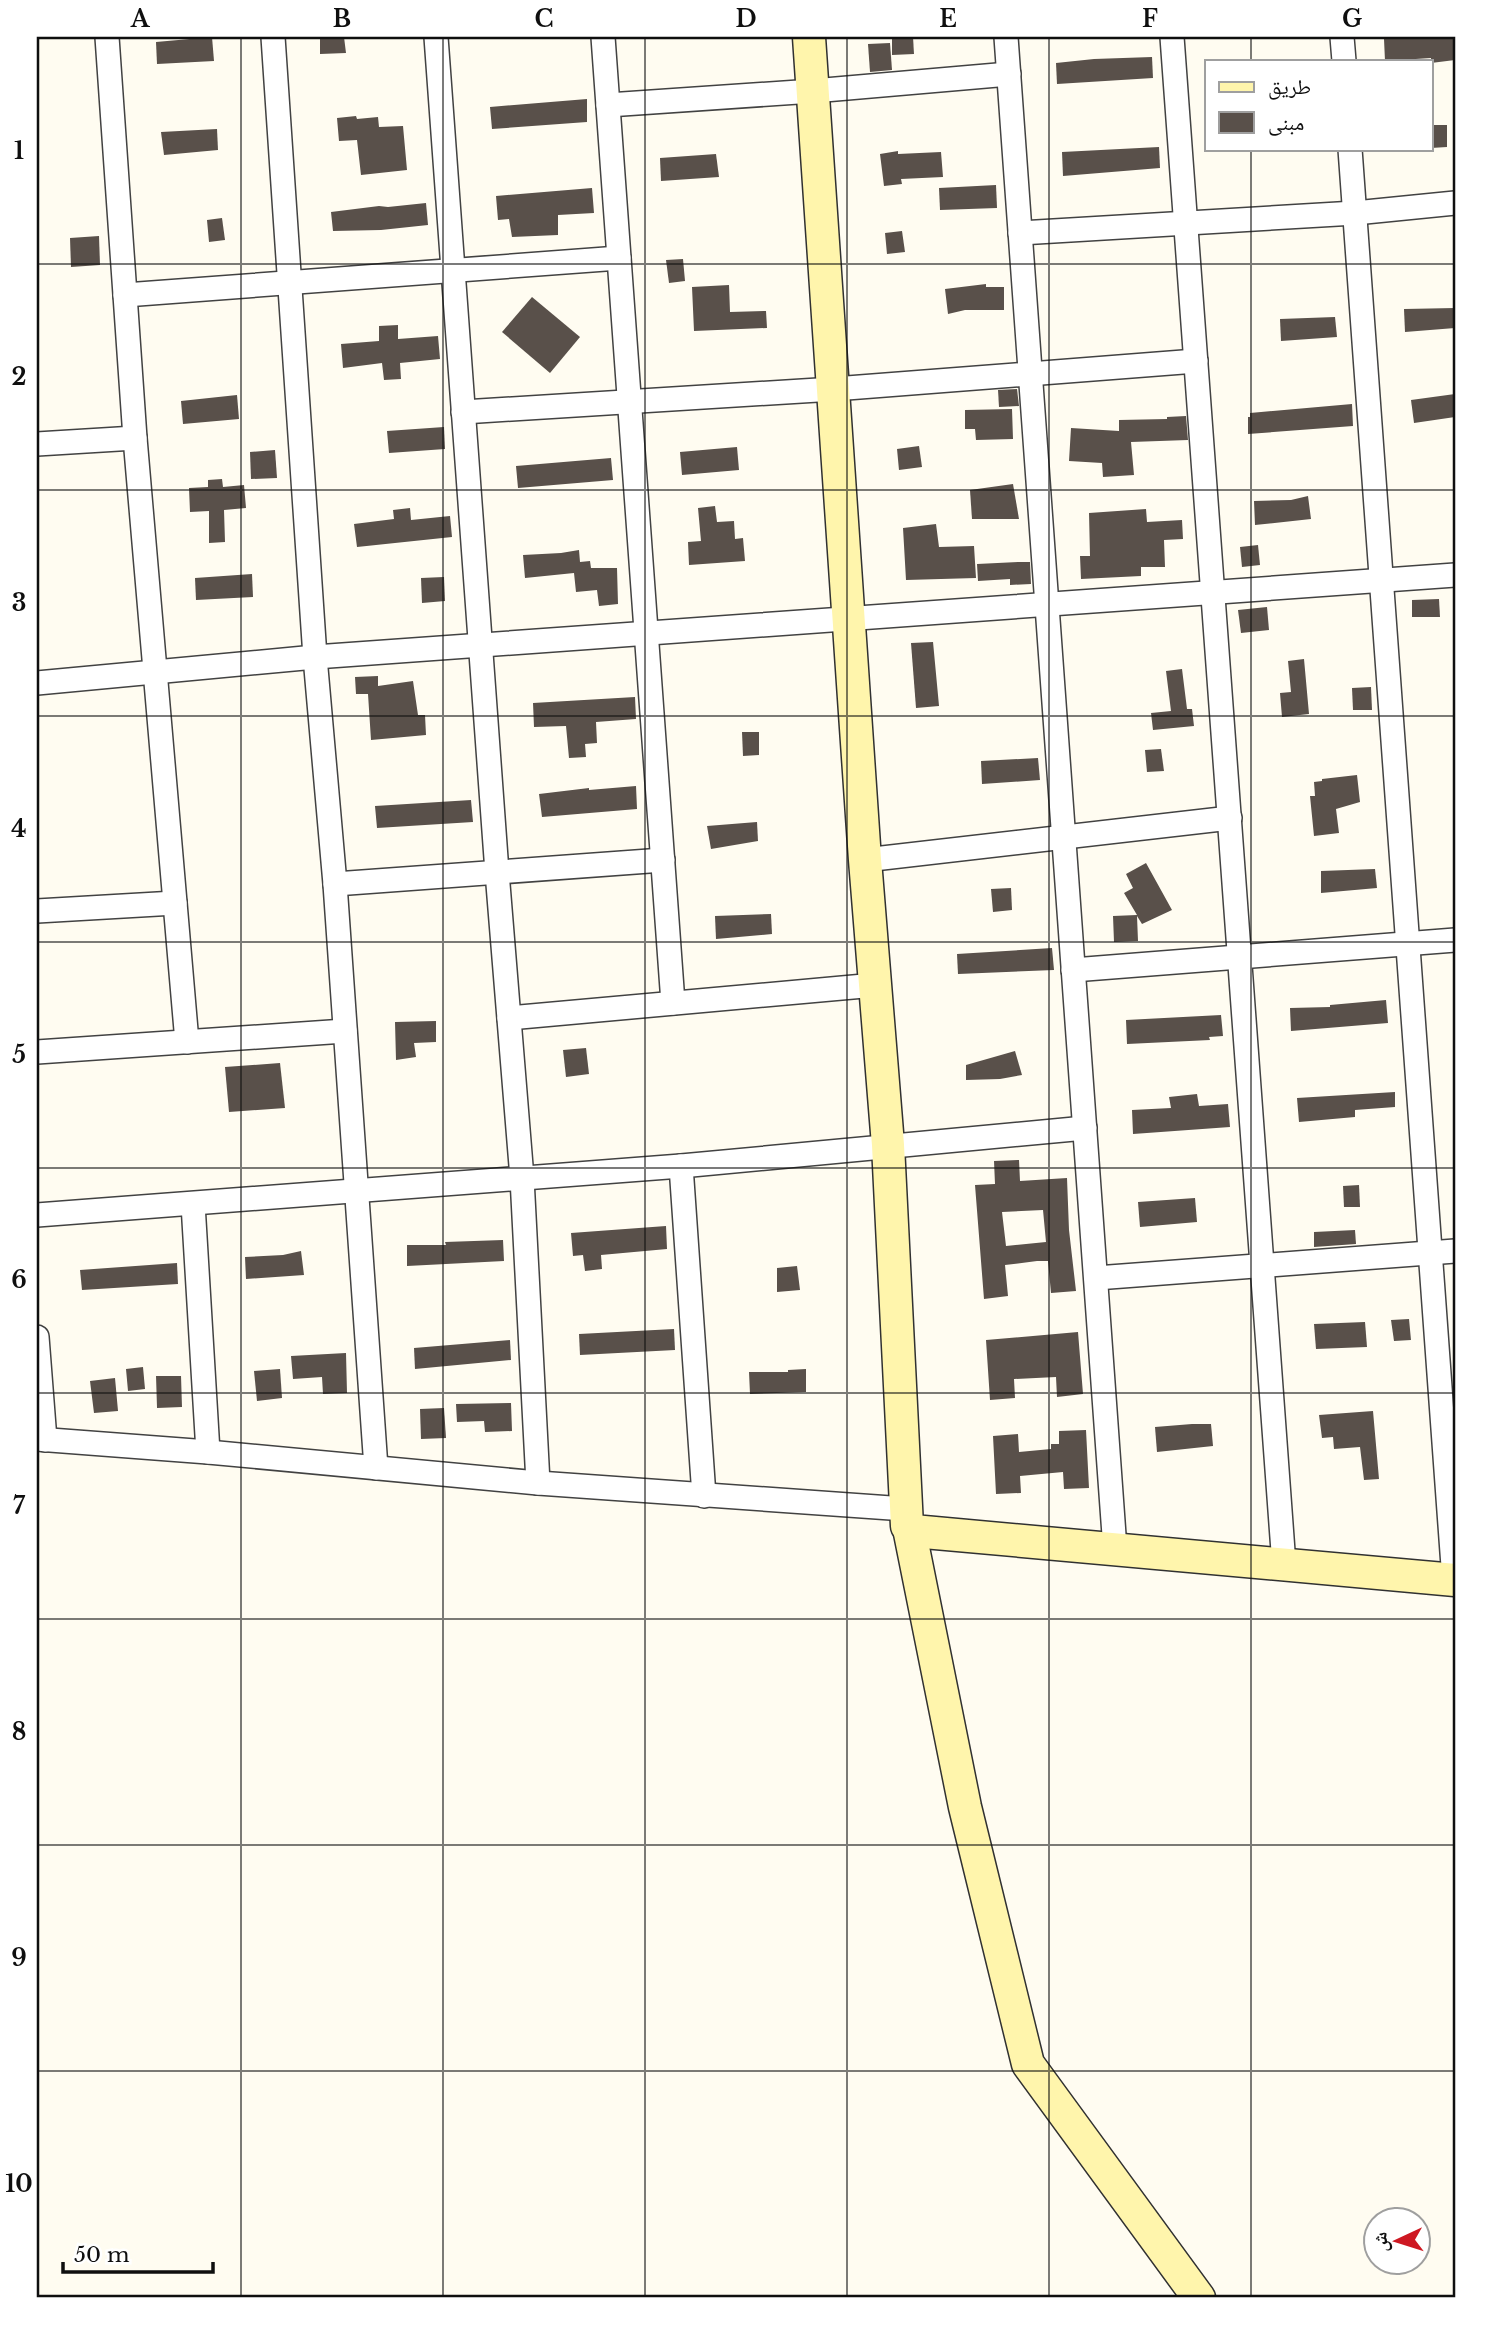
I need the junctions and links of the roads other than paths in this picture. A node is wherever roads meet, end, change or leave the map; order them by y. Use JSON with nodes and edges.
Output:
{"nodes":[{"id":1,"x":107,"y":37,"type":"edge"},
{"id":2,"x":274,"y":37,"type":"edge"},
{"id":3,"x":436,"y":37,"type":"edge"},
{"id":4,"x":603,"y":37,"type":"edge"},
{"id":5,"x":809,"y":37,"type":"edge"},
{"id":6,"x":1006,"y":37,"type":"edge"},
{"id":7,"x":1172,"y":37,"type":"edge"},
{"id":8,"x":1342,"y":37,"type":"edge"},
{"id":9,"x":1344,"y":60,"type":"edge"},
{"id":10,"x":1009,"y":74,"type":"junction"},
{"id":11,"x":813,"y":91,"type":"junction"},
{"id":12,"x":608,"y":105,"type":"junction"},
{"id":13,"x":1350,"y":150,"type":"edge"},
{"id":14,"x":1455,"y":203,"type":"edge"},
{"id":15,"x":1355,"y":213,"type":"junction"},
{"id":16,"x":1186,"y":224,"type":"junction"},
{"id":17,"x":1020,"y":233,"type":"junction"},
{"id":18,"x":619,"y":258,"type":"junction"},
{"id":19,"x":453,"y":270,"type":"junction"},
{"id":20,"x":291,"y":282,"type":"junction"},
{"id":21,"x":125,"y":295,"type":"junction"},
{"id":22,"x":1196,"y":360,"type":"junction"},
{"id":23,"x":1030,"y":372,"type":"junction"},
{"id":24,"x":834,"y":389,"type":"junction"},
{"id":25,"x":630,"y":401,"type":"junction"},
{"id":26,"x":463,"y":412,"type":"junction"},
{"id":27,"x":135,"y":438,"type":"junction"},
{"id":28,"x":37,"y":444,"type":"edge"},
{"id":29,"x":1455,"y":575,"type":"edge"},
{"id":30,"x":1381,"y":580,"type":"junction"},
{"id":31,"x":1213,"y":592,"type":"junction"},
{"id":32,"x":1047,"y":603,"type":"junction"},
{"id":33,"x":849,"y":618,"type":"junction"},
{"id":34,"x":646,"y":632,"type":"junction"},
{"id":35,"x":482,"y":646,"type":"junction"},
{"id":36,"x":315,"y":657,"type":"junction"},
{"id":37,"x":156,"y":671,"type":"junction"},
{"id":38,"x":37,"y":683,"type":"edge"},
{"id":39,"x":1230,"y":818,"type":"junction"},
{"id":40,"x":1063,"y":836,"type":"junction"},
{"id":41,"x":663,"y":860,"type":"junction"},
{"id":42,"x":865,"y":860,"type":"junction"},
{"id":43,"x":497,"y":872,"type":"junction"},
{"id":44,"x":335,"y":884,"type":"junction"},
{"id":45,"x":175,"y":903,"type":"junction"},
{"id":46,"x":37,"y":911,"type":"edge"},
{"id":47,"x":1455,"y":940,"type":"edge"},
{"id":48,"x":1408,"y":944,"type":"junction"},
{"id":49,"x":1240,"y":957,"type":"junction"},
{"id":50,"x":1073,"y":970,"type":"junction"},
{"id":51,"x":875,"y":985,"type":"junction"},
{"id":52,"x":673,"y":1003,"type":"junction"},
{"id":53,"x":509,"y":1018,"type":"junction"},
{"id":54,"x":345,"y":1031,"type":"junction"},
{"id":55,"x":187,"y":1042,"type":"junction"},
{"id":56,"x":37,"y":1052,"type":"edge"},
{"id":57,"x":1085,"y":1128,"type":"junction"},
{"id":58,"x":888,"y":1145,"type":"junction"},
{"id":59,"x":681,"y":1166,"type":"junction"},
{"id":60,"x":522,"y":1178,"type":"junction"},
{"id":61,"x":356,"y":1191,"type":"junction"},
{"id":62,"x":193,"y":1204,"type":"junction"},
{"id":63,"x":37,"y":1215,"type":"edge"},
{"id":64,"x":1455,"y":1251,"type":"edge"},
{"id":65,"x":1431,"y":1253,"type":"junction"},
{"id":66,"x":1262,"y":1265,"type":"junction"},
{"id":67,"x":1096,"y":1278,"type":"junction"},
{"id":68,"x":37,"y":1337,"type":"edge"},
{"id":69,"x":41,"y":1439,"type":"edge"},
{"id":70,"x":208,"y":1452,"type":"junction"},
{"id":71,"x":376,"y":1468,"type":"junction"},
{"id":72,"x":538,"y":1483,"type":"junction"},
{"id":73,"x":704,"y":1496,"type":"junction"},
{"id":74,"x":907,"y":1519,"type":"junction"},
{"id":75,"x":1115,"y":1549,"type":"junction"},
{"id":76,"x":1284,"y":1565,"type":"junction"},
{"id":77,"x":1455,"y":1580,"type":"edge"},
{"id":78,"x":1199,"y":2298,"type":"edge"}],
"edges":[{"from":1,"to":21,"type":"street"},
{"from":2,"to":20,"type":"street"},
{"from":3,"to":19,"type":"street"},
{"from":4,"to":12,"type":"street"},
{"from":5,"to":11,"type":"street"},
{"from":6,"to":10,"type":"street"},
{"from":7,"to":16,"type":"street"},
{"from":8,"to":9,"type":"street"},
{"from":10,"to":11,"type":"street"},
{"from":10,"to":17,"type":"street"},
{"from":11,"to":12,"type":"street"},
{"from":11,"to":24,"type":"street"},
{"from":12,"to":18,"type":"street"},
{"from":13,"to":15,"type":"street"},
{"from":14,"to":15,"type":"street"},
{"from":15,"to":16,"type":"street"},
{"from":15,"to":30,"type":"street"},
{"from":16,"to":17,"type":"street"},
{"from":16,"to":22,"type":"street"},
{"from":17,"to":23,"type":"street"},
{"from":18,"to":19,"type":"street"},
{"from":18,"to":25,"type":"street"},
{"from":19,"to":20,"type":"street"},
{"from":19,"to":26,"type":"street"},
{"from":20,"to":21,"type":"street"},
{"from":20,"to":36,"type":"street"},
{"from":21,"to":27,"type":"street"},
{"from":22,"to":23,"type":"street"},
{"from":22,"to":31,"type":"street"},
{"from":23,"to":24,"type":"street"},
{"from":23,"to":32,"type":"street"},
{"from":24,"to":25,"type":"street"},
{"from":24,"to":33,"type":"street"},
{"from":25,"to":26,"type":"street"},
{"from":25,"to":34,"type":"street"},
{"from":26,"to":35,"type":"street"},
{"from":27,"to":28,"type":"street"},
{"from":27,"to":37,"type":"street"},
{"from":29,"to":30,"type":"street"},
{"from":30,"to":31,"type":"street"},
{"from":30,"to":48,"type":"street"},
{"from":31,"to":32,"type":"street"},
{"from":31,"to":39,"type":"street"},
{"from":32,"to":33,"type":"street"},
{"from":32,"to":40,"type":"street"},
{"from":33,"to":34,"type":"street"},
{"from":33,"to":42,"type":"street"},
{"from":34,"to":35,"type":"street"},
{"from":34,"to":41,"type":"street"},
{"from":35,"to":36,"type":"street"},
{"from":35,"to":43,"type":"street"},
{"from":36,"to":37,"type":"street"},
{"from":36,"to":44,"type":"street"},
{"from":37,"to":38,"type":"street"},
{"from":37,"to":45,"type":"street"},
{"from":39,"to":40,"type":"street"},
{"from":39,"to":49,"type":"street"},
{"from":40,"to":42,"type":"street"},
{"from":40,"to":50,"type":"street"},
{"from":41,"to":43,"type":"street"},
{"from":41,"to":52,"type":"street"},
{"from":42,"to":51,"type":"street"},
{"from":43,"to":44,"type":"street"},
{"from":43,"to":53,"type":"street"},
{"from":44,"to":54,"type":"street"},
{"from":45,"to":46,"type":"street"},
{"from":45,"to":55,"type":"street"},
{"from":47,"to":48,"type":"street"},
{"from":48,"to":49,"type":"street"},
{"from":48,"to":65,"type":"street"},
{"from":49,"to":50,"type":"street"},
{"from":49,"to":66,"type":"street"},
{"from":50,"to":57,"type":"street"},
{"from":51,"to":52,"type":"street"},
{"from":51,"to":58,"type":"street"},
{"from":52,"to":53,"type":"street"},
{"from":53,"to":60,"type":"street"},
{"from":54,"to":55,"type":"street"},
{"from":54,"to":61,"type":"street"},
{"from":55,"to":56,"type":"street"},
{"from":57,"to":58,"type":"street"},
{"from":57,"to":67,"type":"street"},
{"from":58,"to":59,"type":"street"},
{"from":58,"to":74,"type":"street"},
{"from":59,"to":60,"type":"street"},
{"from":59,"to":73,"type":"street"},
{"from":60,"to":61,"type":"street"},
{"from":60,"to":72,"type":"street"},
{"from":61,"to":62,"type":"street"},
{"from":61,"to":71,"type":"street"},
{"from":62,"to":63,"type":"street"},
{"from":62,"to":70,"type":"street"},
{"from":64,"to":65,"type":"street"},
{"from":65,"to":66,"type":"street"},
{"from":65,"to":77,"type":"street"},
{"from":66,"to":67,"type":"street"},
{"from":66,"to":76,"type":"street"},
{"from":67,"to":75,"type":"street"},
{"from":68,"to":69,"type":"street"},
{"from":69,"to":70,"type":"street"},
{"from":70,"to":71,"type":"street"},
{"from":71,"to":72,"type":"street"},
{"from":72,"to":73,"type":"street"},
{"from":73,"to":74,"type":"street"},
{"from":74,"to":75,"type":"street"},
{"from":74,"to":78,"type":"street"},
{"from":75,"to":76,"type":"street"},
{"from":76,"to":77,"type":"street"}]}
